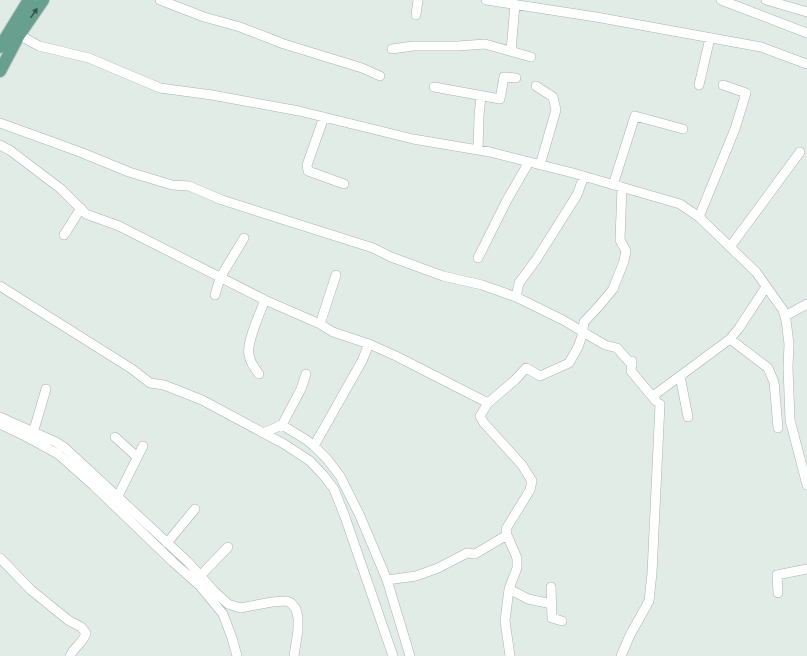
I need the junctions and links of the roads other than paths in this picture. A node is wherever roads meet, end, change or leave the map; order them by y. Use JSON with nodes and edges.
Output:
{"nodes":[{"id":1,"x":29,"y":0,"type":"edge"},
{"id":2,"x":43,"y":0,"type":"edge"},
{"id":3,"x":160,"y":0,"type":"edge"},
{"id":4,"x":418,"y":0,"type":"edge"},
{"id":5,"x":486,"y":0,"type":"edge"},
{"id":6,"x":721,"y":0,"type":"edge"},
{"id":7,"x":766,"y":0,"type":"edge"},
{"id":8,"x":528,"y":3,"type":"edge"},
{"id":9,"x":515,"y":4,"type":"junction"},
{"id":10,"x":807,"y":12,"type":"edge"},
{"id":11,"x":416,"y":15,"type":"dead end"},
{"id":12,"x":807,"y":33,"type":"edge"},
{"id":13,"x":19,"y":36,"type":"junction"},
{"id":14,"x":710,"y":38,"type":"junction"},
{"id":15,"x":0,"y":47,"type":"edge"},
{"id":16,"x":392,"y":48,"type":"dead end"},
{"id":17,"x":511,"y":51,"type":"junction"},
{"id":18,"x":531,"y":57,"type":"dead end"},
{"id":19,"x":807,"y":64,"type":"edge"},
{"id":20,"x":0,"y":71,"type":"edge"},
{"id":21,"x":380,"y":76,"type":"dead end"},
{"id":22,"x":516,"y":78,"type":"dead end"},
{"id":23,"x":699,"y":85,"type":"dead end"},
{"id":24,"x":723,"y":85,"type":"dead end"},
{"id":25,"x":536,"y":86,"type":"dead end"},
{"id":26,"x":434,"y":87,"type":"dead end"},
{"id":27,"x":481,"y":96,"type":"junction"},
{"id":28,"x":324,"y":117,"type":"junction"},
{"id":29,"x":0,"y":123,"type":"edge"},
{"id":30,"x":683,"y":129,"type":"dead end"},
{"id":31,"x":0,"y":145,"type":"edge"},
{"id":32,"x":478,"y":150,"type":"junction"},
{"id":33,"x":800,"y":152,"type":"dead end"},
{"id":34,"x":529,"y":162,"type":"junction"},
{"id":35,"x":540,"y":165,"type":"junction"},
{"id":36,"x":584,"y":176,"type":"junction"},
{"id":37,"x":344,"y":184,"type":"dead end"},
{"id":38,"x":612,"y":185,"type":"junction"},
{"id":39,"x":622,"y":188,"type":"junction"},
{"id":40,"x":80,"y":208,"type":"junction"},
{"id":41,"x":699,"y":217,"type":"junction"},
{"id":42,"x":64,"y":235,"type":"dead end"},
{"id":43,"x":244,"y":238,"type":"dead end"},
{"id":44,"x":730,"y":246,"type":"junction"},
{"id":45,"x":478,"y":258,"type":"dead end"},
{"id":46,"x":336,"y":275,"type":"dead end"},
{"id":47,"x":220,"y":278,"type":"junction"},
{"id":48,"x":0,"y":286,"type":"edge"},
{"id":49,"x":766,"y":287,"type":"junction"},
{"id":50,"x":215,"y":295,"type":"dead end"},
{"id":51,"x":516,"y":297,"type":"junction"},
{"id":52,"x":265,"y":300,"type":"junction"},
{"id":53,"x":807,"y":304,"type":"edge"},
{"id":54,"x":785,"y":316,"type":"junction"},
{"id":55,"x":320,"y":324,"type":"junction"},
{"id":56,"x":582,"y":332,"type":"junction"},
{"id":57,"x":730,"y":339,"type":"junction"},
{"id":58,"x":369,"y":344,"type":"junction"},
{"id":59,"x":259,"y":374,"type":"dead end"},
{"id":60,"x":306,"y":374,"type":"dead end"},
{"id":61,"x":680,"y":376,"type":"junction"},
{"id":62,"x":46,"y":389,"type":"dead end"},
{"id":63,"x":653,"y":396,"type":"junction"},
{"id":64,"x":488,"y":403,"type":"junction"},
{"id":65,"x":688,"y":416,"type":"dead end"},
{"id":66,"x":0,"y":417,"type":"edge"},
{"id":67,"x":0,"y":424,"type":"edge"},
{"id":68,"x":282,"y":426,"type":"junction"},
{"id":69,"x":778,"y":428,"type":"dead end"},
{"id":70,"x":33,"y":433,"type":"junction"},
{"id":71,"x":263,"y":433,"type":"junction"},
{"id":72,"x":115,"y":437,"type":"dead end"},
{"id":73,"x":143,"y":446,"type":"dead end"},
{"id":74,"x":314,"y":446,"type":"junction"},
{"id":75,"x":137,"y":457,"type":"junction"},
{"id":76,"x":804,"y":466,"type":"edge"},
{"id":77,"x":807,"y":485,"type":"edge"},
{"id":78,"x":118,"y":496,"type":"junction"},
{"id":79,"x":195,"y":509,"type":"dead end"},
{"id":80,"x":507,"y":535,"type":"junction"},
{"id":81,"x":167,"y":543,"type":"junction"},
{"id":82,"x":228,"y":547,"type":"dead end"},
{"id":83,"x":0,"y":558,"type":"edge"},
{"id":84,"x":807,"y":569,"type":"edge"},
{"id":85,"x":200,"y":576,"type":"junction"},
{"id":86,"x":387,"y":580,"type":"junction"},
{"id":87,"x":551,"y":587,"type":"dead end"},
{"id":88,"x":509,"y":589,"type":"junction"},
{"id":89,"x":778,"y":593,"type":"dead end"},
{"id":90,"x":552,"y":604,"type":"junction"},
{"id":91,"x":562,"y":621,"type":"dead end"},
{"id":92,"x":70,"y":656,"type":"edge"},
{"id":93,"x":237,"y":656,"type":"edge"},
{"id":94,"x":294,"y":656,"type":"edge"},
{"id":95,"x":393,"y":656,"type":"edge"},
{"id":96,"x":410,"y":656,"type":"edge"},
{"id":97,"x":510,"y":656,"type":"edge"},
{"id":98,"x":621,"y":656,"type":"edge"}],
"edges":[{"from":1,"to":15,"type":"main road"},
{"from":13,"to":2,"type":"main road","one_way":true},
{"from":3,"to":21,"type":"street"},
{"from":4,"to":11,"type":"street"},
{"from":5,"to":9,"type":"street"},
{"from":6,"to":12,"type":"street"},
{"from":7,"to":10,"type":"street"},
{"from":8,"to":9,"type":"street"},
{"from":8,"to":14,"type":"street"},
{"from":9,"to":17,"type":"street"},
{"from":13,"to":20,"type":"main road"},
{"from":13,"to":28,"type":"street"},
{"from":14,"to":19,"type":"street"},
{"from":14,"to":23,"type":"street"},
{"from":16,"to":17,"type":"street"},
{"from":17,"to":18,"type":"street"},
{"from":22,"to":27,"type":"street"},
{"from":24,"to":41,"type":"street"},
{"from":25,"to":35,"type":"street"},
{"from":26,"to":27,"type":"street"},
{"from":27,"to":32,"type":"street"},
{"from":28,"to":32,"type":"street"},
{"from":28,"to":37,"type":"street"},
{"from":29,"to":51,"type":"street"},
{"from":30,"to":38,"type":"street"},
{"from":31,"to":40,"type":"street"},
{"from":32,"to":34,"type":"street"},
{"from":33,"to":44,"type":"street"},
{"from":34,"to":35,"type":"street"},
{"from":34,"to":45,"type":"street"},
{"from":35,"to":36,"type":"street"},
{"from":36,"to":38,"type":"street"},
{"from":36,"to":51,"type":"street"},
{"from":38,"to":39,"type":"street"},
{"from":39,"to":41,"type":"street"},
{"from":39,"to":56,"type":"street"},
{"from":40,"to":42,"type":"street"},
{"from":40,"to":47,"type":"street"},
{"from":41,"to":44,"type":"street"},
{"from":43,"to":47,"type":"street"},
{"from":44,"to":49,"type":"street"},
{"from":46,"to":55,"type":"street"},
{"from":47,"to":50,"type":"street"},
{"from":47,"to":52,"type":"street"},
{"from":48,"to":71,"type":"street"},
{"from":49,"to":54,"type":"street"},
{"from":49,"to":57,"type":"street"},
{"from":51,"to":56,"type":"street"},
{"from":52,"to":55,"type":"street"},
{"from":52,"to":59,"type":"street"},
{"from":53,"to":54,"type":"street"},
{"from":54,"to":76,"type":"street"},
{"from":55,"to":58,"type":"street"},
{"from":56,"to":63,"type":"street"},
{"from":56,"to":64,"type":"street"},
{"from":57,"to":61,"type":"street"},
{"from":57,"to":69,"type":"street"},
{"from":58,"to":64,"type":"street"},
{"from":58,"to":74,"type":"street"},
{"from":60,"to":68,"type":"street"},
{"from":61,"to":63,"type":"street"},
{"from":61,"to":65,"type":"street"},
{"from":62,"to":70,"type":"street"},
{"from":63,"to":98,"type":"street"},
{"from":64,"to":80,"type":"street"},
{"from":66,"to":70,"type":"street"},
{"from":67,"to":93,"type":"street"},
{"from":68,"to":71,"type":"street"},
{"from":68,"to":74,"type":"street"},
{"from":70,"to":78,"type":"street"},
{"from":71,"to":95,"type":"street"},
{"from":72,"to":75,"type":"street"},
{"from":73,"to":75,"type":"street"},
{"from":74,"to":86,"type":"street"},
{"from":75,"to":78,"type":"street"},
{"from":76,"to":77,"type":"street"},
{"from":78,"to":81,"type":"street"},
{"from":79,"to":81,"type":"street"},
{"from":80,"to":86,"type":"street"},
{"from":80,"to":88,"type":"street"},
{"from":81,"to":85,"type":"street"},
{"from":82,"to":85,"type":"street"},
{"from":83,"to":92,"type":"street"},
{"from":84,"to":89,"type":"street"},
{"from":85,"to":94,"type":"street"},
{"from":86,"to":96,"type":"street"},
{"from":87,"to":90,"type":"street"},
{"from":88,"to":90,"type":"street"},
{"from":88,"to":97,"type":"street"},
{"from":90,"to":91,"type":"street"}]}
